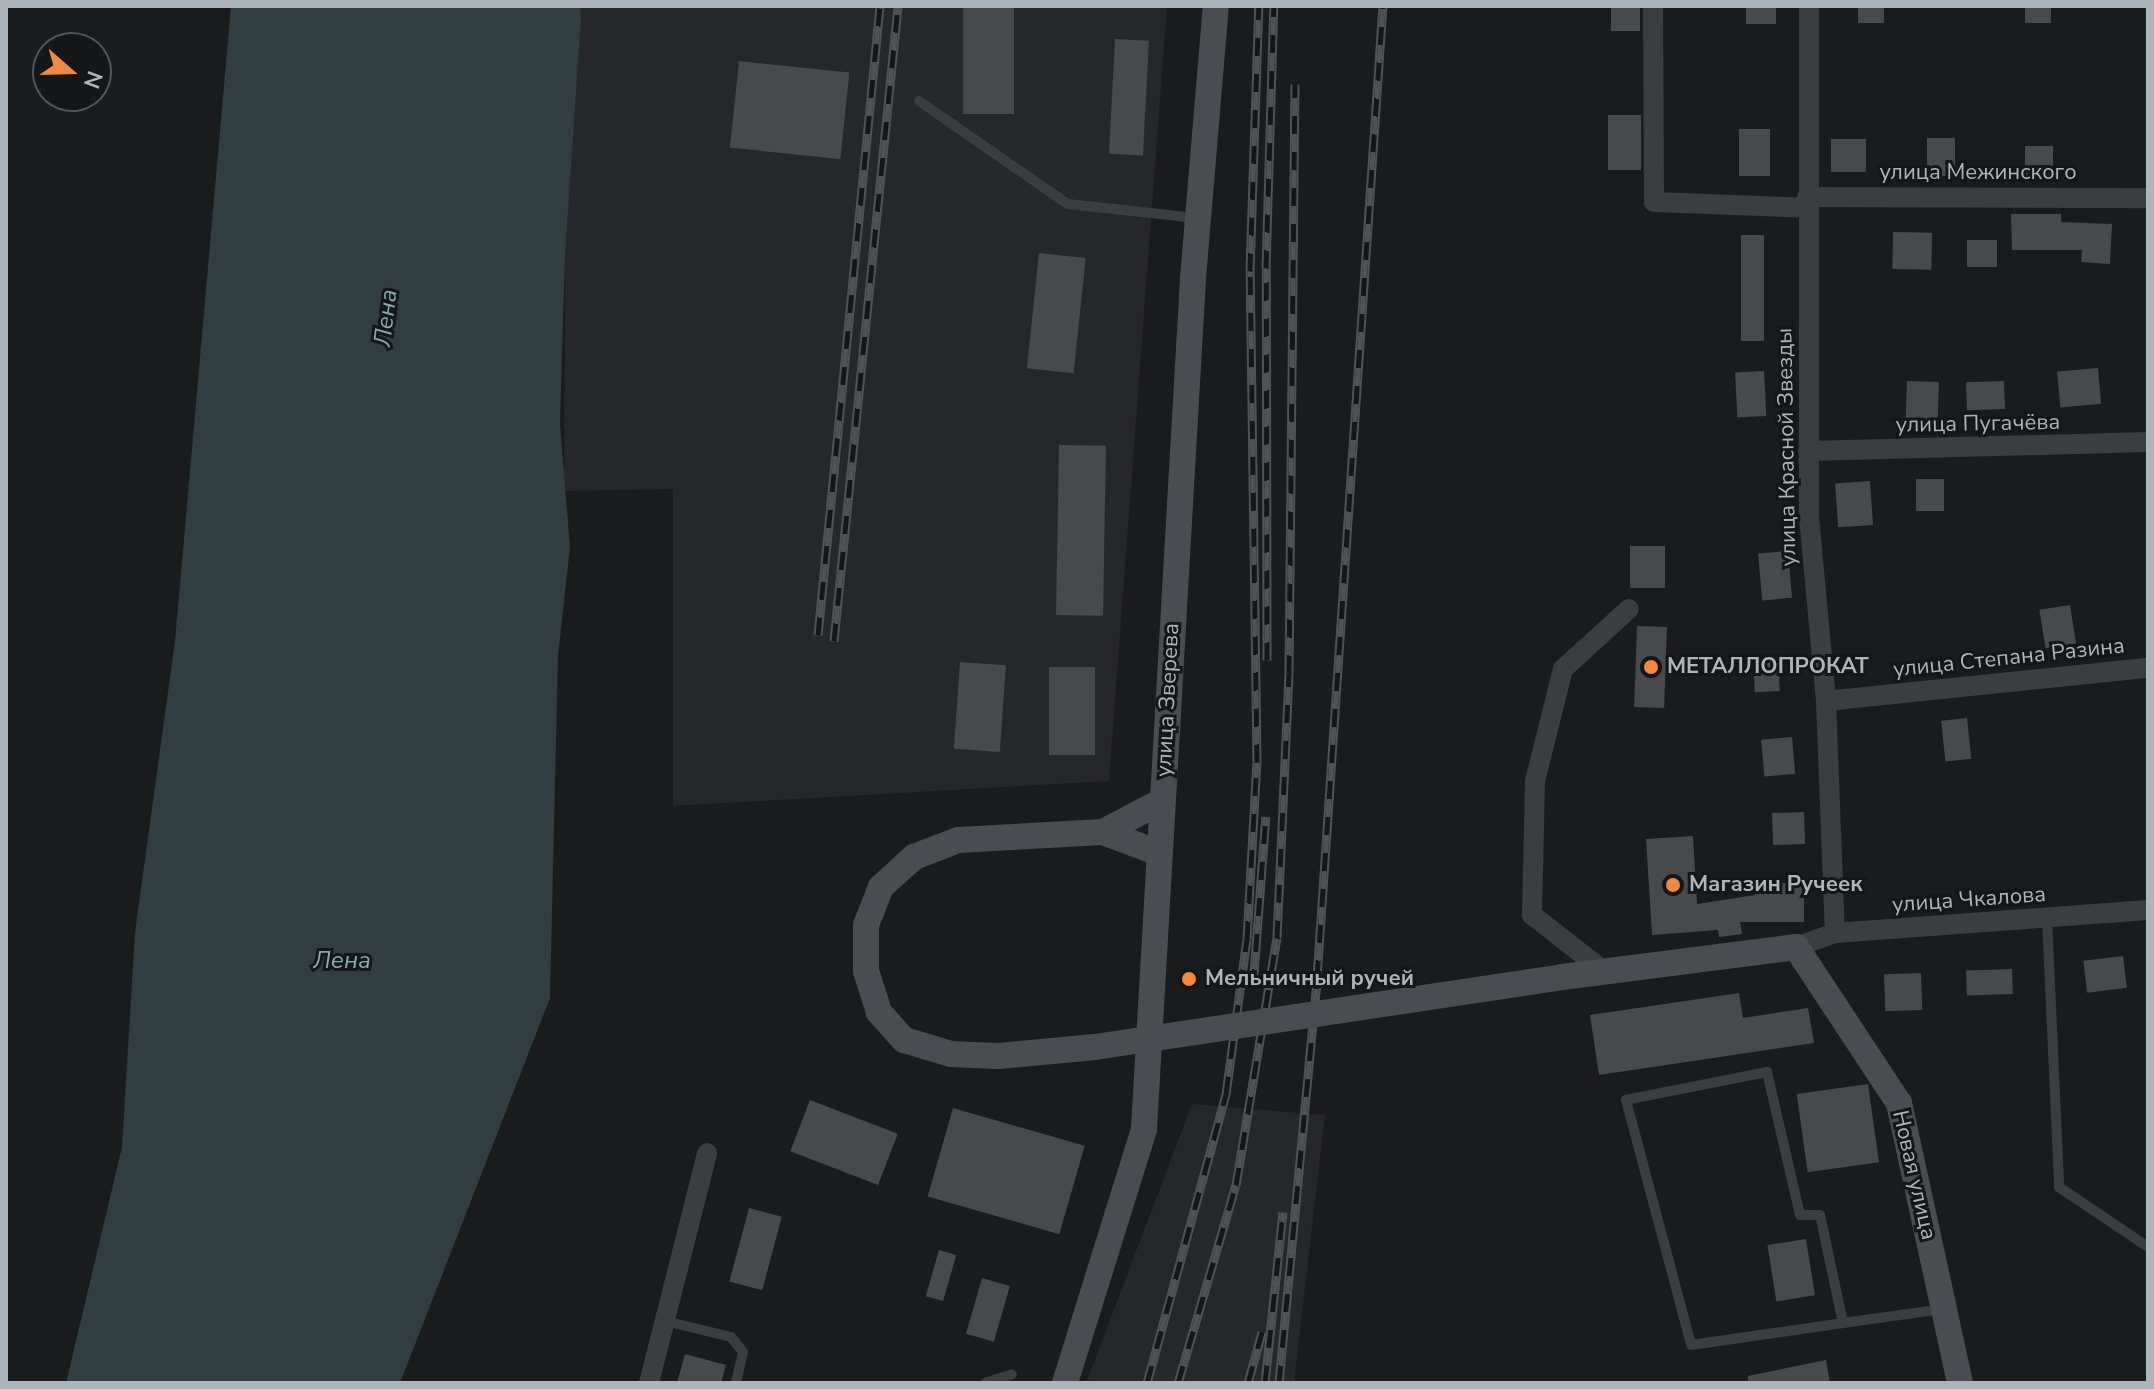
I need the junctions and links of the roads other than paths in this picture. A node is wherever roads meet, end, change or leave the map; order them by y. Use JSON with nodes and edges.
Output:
{"nodes":[{"id":1,"x":1216,"y":6,"type":"edge"},
{"id":2,"x":1653,"y":6,"type":"edge"},
{"id":3,"x":1809,"y":6,"type":"edge"},
{"id":4,"x":919,"y":101,"type":"dead end"},
{"id":5,"x":2148,"y":198,"type":"edge"},
{"id":6,"x":1807,"y":202,"type":"junction"},
{"id":7,"x":1198,"y":218,"type":"junction"},
{"id":8,"x":2148,"y":442,"type":"edge"},
{"id":9,"x":1808,"y":451,"type":"junction"},
{"id":10,"x":1629,"y":609,"type":"dead end"},
{"id":11,"x":2148,"y":668,"type":"edge"},
{"id":12,"x":1826,"y":701,"type":"junction"},
{"id":13,"x":1162,"y":801,"type":"junction"},
{"id":14,"x":1103,"y":832,"type":"junction"},
{"id":15,"x":1159,"y":853,"type":"junction"},
{"id":16,"x":2148,"y":910,"type":"edge"},
{"id":17,"x":2047,"y":918,"type":"junction"},
{"id":18,"x":1835,"y":933,"type":"junction"},
{"id":19,"x":1796,"y":947,"type":"junction"},
{"id":20,"x":1605,"y":972,"type":"junction"},
{"id":21,"x":707,"y":1153,"type":"dead end"},
{"id":22,"x":2148,"y":1247,"type":"edge"},
{"id":23,"x":1944,"y":1309,"type":"junction"},
{"id":24,"x":665,"y":1321,"type":"junction"},
{"id":25,"x":1843,"y":1323,"type":"junction"},
{"id":26,"x":1012,"y":1374,"type":"dead end"},
{"id":27,"x":649,"y":1383,"type":"edge"},
{"id":28,"x":736,"y":1383,"type":"edge"},
{"id":29,"x":985,"y":1383,"type":"edge"},
{"id":30,"x":1065,"y":1383,"type":"edge"},
{"id":31,"x":1960,"y":1383,"type":"edge"}],
"edges":[{"from":1,"to":7,"type":"street","name":"улица Зверева"},
{"from":2,"to":6,"type":"street","name":"улица Межинского"},
{"from":3,"to":6,"type":"street","name":"улица Красной Звезды"},
{"from":4,"to":7,"type":"lane"},
{"from":5,"to":6,"type":"street","name":"улица Межинского"},
{"from":6,"to":9,"type":"street","name":"улица Красной Звезды"},
{"from":7,"to":13,"type":"street","name":"улица Зверева"},
{"from":8,"to":9,"type":"street","name":"улица Пугачёва"},
{"from":9,"to":12,"type":"street","name":"улица Красной Звезды"},
{"from":10,"to":20,"type":"street"},
{"from":11,"to":12,"type":"street","name":"улица Степана Разина"},
{"from":12,"to":18,"type":"street","name":"улица Красной Звезды"},
{"from":13,"to":14,"type":"street"},
{"from":13,"to":15,"type":"street","name":"улица Зверева"},
{"from":14,"to":15,"type":"street"},
{"from":14,"to":20,"type":"street","bridge":true},
{"from":15,"to":30,"type":"street","name":"улица Зверева"},
{"from":16,"to":17,"type":"street","name":"улица Чкалова"},
{"from":17,"to":18,"type":"street","name":"улица Чкалова"},
{"from":17,"to":22,"type":"lane"},
{"from":18,"to":19,"type":"street","name":"улица Чкалова"},
{"from":19,"to":20,"type":"street"},
{"from":19,"to":23,"type":"street","name":"Новая улица"},
{"from":21,"to":24,"type":"street"},
{"from":23,"to":25,"type":"lane"},
{"from":23,"to":31,"type":"street","name":"Новая улица"},
{"from":24,"to":27,"type":"street"},
{"from":24,"to":28,"type":"lane"},
{"from":25,"to":25,"type":"lane"},
{"from":26,"to":29,"type":"lane"}]}
